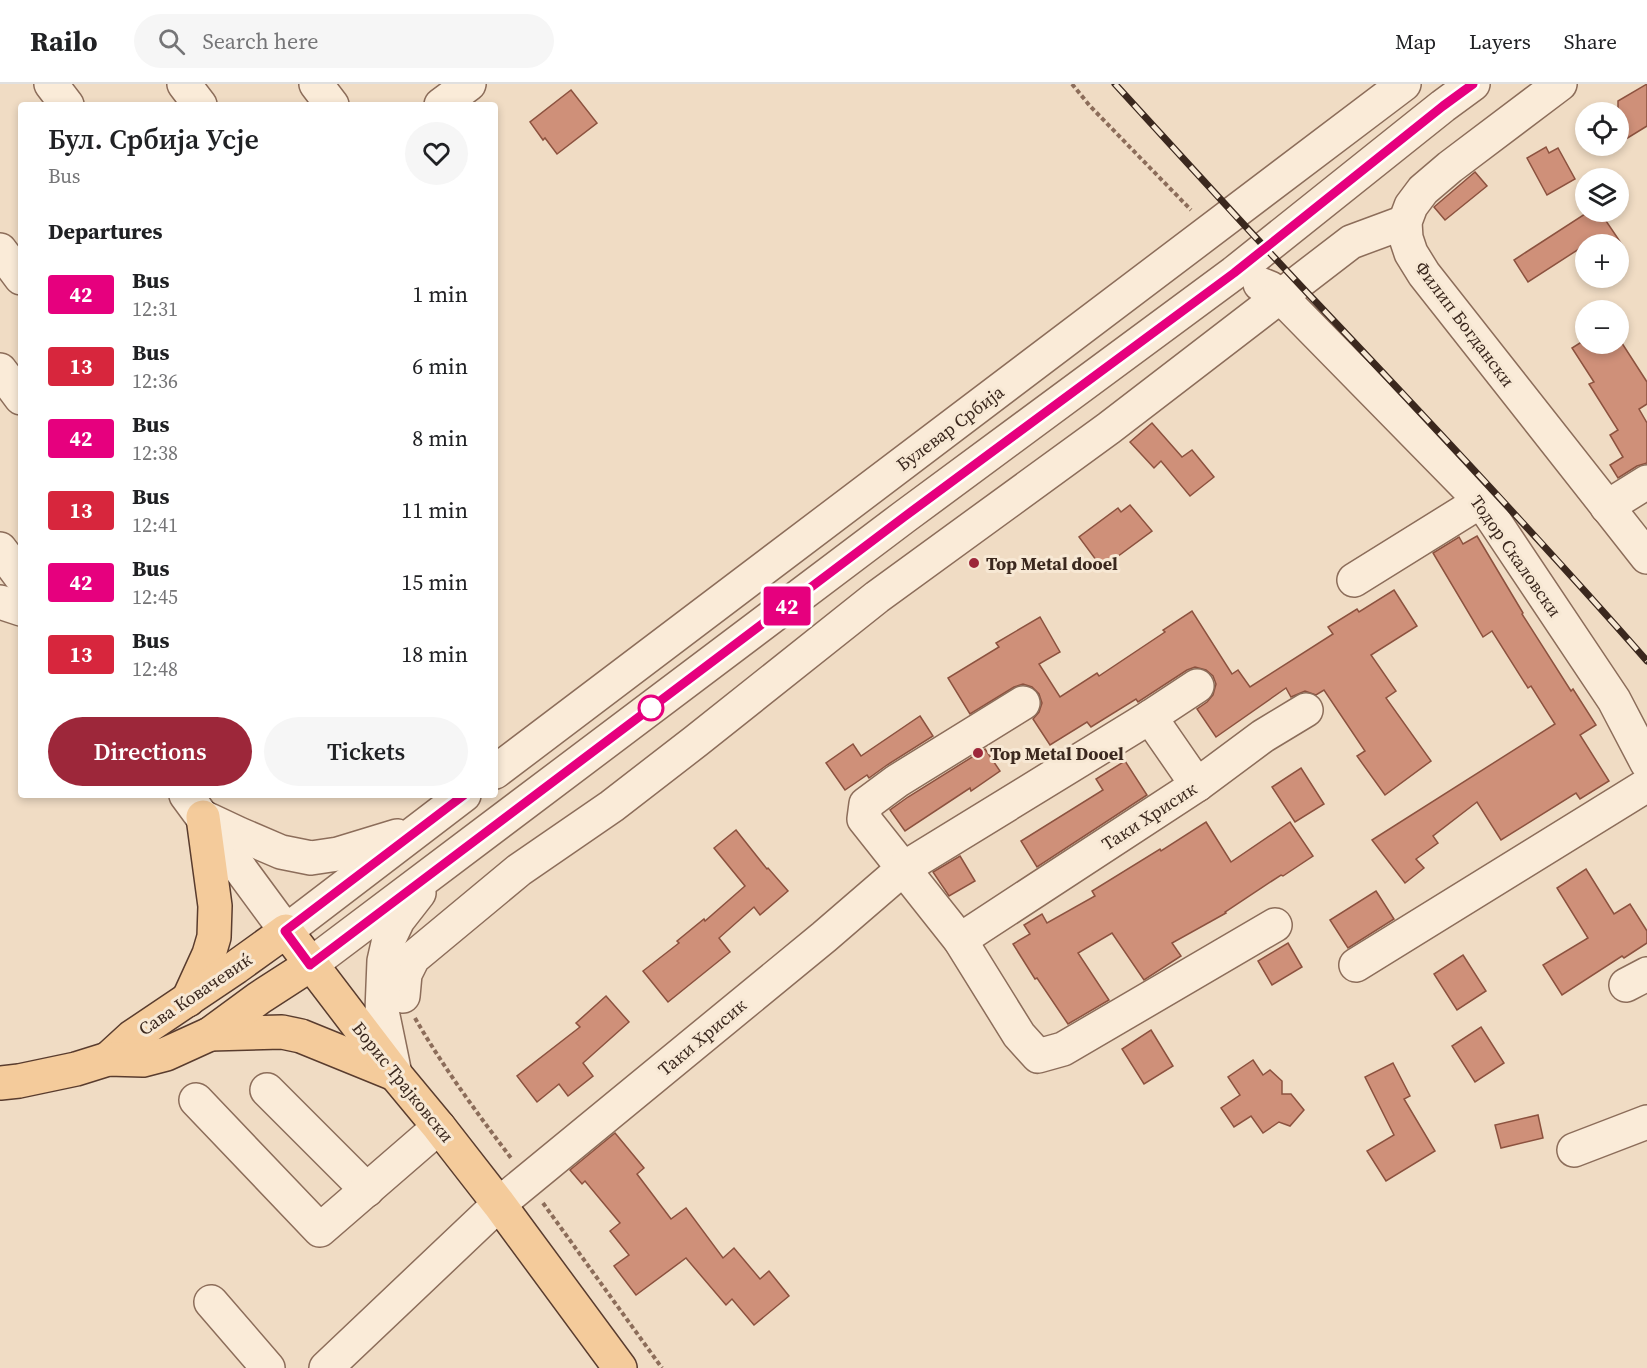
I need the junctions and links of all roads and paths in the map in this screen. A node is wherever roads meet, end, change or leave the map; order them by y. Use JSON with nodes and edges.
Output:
{"nodes":[{"id":1,"x":51,"y":84,"type":"edge"},
{"id":2,"x":184,"y":84,"type":"edge"},
{"id":3,"x":316,"y":84,"type":"edge"},
{"id":4,"x":469,"y":84,"type":"edge"},
{"id":5,"x":1072,"y":84,"type":"edge"},
{"id":6,"x":1404,"y":84,"type":"edge"},
{"id":7,"x":1473,"y":84,"type":"edge"},
{"id":8,"x":1560,"y":84,"type":"edge"},
{"id":9,"x":65,"y":102,"type":"edge"},
{"id":10,"x":198,"y":102,"type":"edge"},
{"id":11,"x":330,"y":102,"type":"edge"},
{"id":12,"x":445,"y":102,"type":"edge"},
{"id":13,"x":1405,"y":222,"type":"junction"},
{"id":14,"x":1211,"y":230,"type":"junction"},
{"id":15,"x":0,"y":250,"type":"edge"},
{"id":16,"x":1234,"y":273,"type":"junction"},
{"id":17,"x":18,"y":274,"type":"edge"},
{"id":18,"x":1279,"y":295,"type":"junction"},
{"id":19,"x":0,"y":370,"type":"edge"},
{"id":20,"x":18,"y":394,"type":"edge"},
{"id":21,"x":1647,"y":482,"type":"edge"},
{"id":22,"x":1480,"y":501,"type":"junction"},
{"id":23,"x":1607,"y":507,"type":"junction"},
{"id":24,"x":1647,"y":557,"type":"edge"},
{"id":25,"x":1354,"y":580,"type":"dead end"},
{"id":26,"x":0,"y":602,"type":"edge"},
{"id":27,"x":18,"y":608,"type":"edge"},
{"id":28,"x":1197,"y":686,"type":"dead end"},
{"id":29,"x":1023,"y":703,"type":"dead end"},
{"id":30,"x":1306,"y":710,"type":"dead end"},
{"id":31,"x":1150,"y":717,"type":"junction"},
{"id":32,"x":1647,"y":763,"type":"edge"},
{"id":33,"x":498,"y":770,"type":"edge"},
{"id":34,"x":1197,"y":784,"type":"junction"},
{"id":35,"x":1647,"y":785,"type":"edge"},
{"id":36,"x":460,"y":798,"type":"edge"},
{"id":37,"x":194,"y":806,"type":"edge"},
{"id":38,"x":422,"y":826,"type":"junction"},
{"id":39,"x":439,"y":868,"type":"junction"},
{"id":40,"x":904,"y":868,"type":"junction"},
{"id":41,"x":1275,"y":925,"type":"dead end"},
{"id":42,"x":285,"y":931,"type":"junction"},
{"id":43,"x":960,"y":940,"type":"junction"},
{"id":44,"x":310,"y":965,"type":"junction"},
{"id":45,"x":1356,"y":965,"type":"dead end"},
{"id":46,"x":403,"y":996,"type":"dead end"},
{"id":47,"x":188,"y":1000,"type":"junction"},
{"id":48,"x":210,"y":1034,"type":"junction"},
{"id":49,"x":108,"y":1059,"type":"junction"},
{"id":50,"x":395,"y":1074,"type":"junction"},
{"id":51,"x":0,"y":1083,"type":"edge"},
{"id":52,"x":267,"y":1090,"type":"dead end"},
{"id":53,"x":196,"y":1100,"type":"dead end"},
{"id":54,"x":1647,"y":1122,"type":"edge"},
{"id":55,"x":439,"y":1127,"type":"junction"},
{"id":56,"x":1574,"y":1150,"type":"dead end"},
{"id":57,"x":366,"y":1190,"type":"junction"},
{"id":58,"x":500,"y":1204,"type":"junction"},
{"id":59,"x":211,"y":1302,"type":"dead end"},
{"id":60,"x":268,"y":1368,"type":"edge"},
{"id":61,"x":326,"y":1368,"type":"edge"},
{"id":62,"x":620,"y":1368,"type":"edge"}],
"edges":[{"from":1,"to":9,"type":"street"},
{"from":2,"to":10,"type":"street"},
{"from":3,"to":11,"type":"street"},
{"from":4,"to":12,"type":"street"},
{"from":5,"to":14,"type":"path"},
{"from":6,"to":14,"type":"street","name":"Булевар Србија"},
{"from":7,"to":16,"type":"street"},
{"from":8,"to":13,"type":"street"},
{"from":13,"to":18,"type":"street"},
{"from":13,"to":23,"type":"street","name":"Филип Богдански"},
{"from":14,"to":33,"type":"street","name":"Булевар Србија"},
{"from":15,"to":17,"type":"street"},
{"from":16,"to":18,"type":"street","name":"Тодор Скаловски"},
{"from":16,"to":39,"type":"street"},
{"from":18,"to":22,"type":"street","name":"Тодор Скаловски"},
{"from":18,"to":46,"type":"street"},
{"from":19,"to":20,"type":"street"},
{"from":21,"to":23,"type":"street"},
{"from":22,"to":25,"type":"street"},
{"from":22,"to":32,"type":"street","name":"Тодор Скаловски"},
{"from":23,"to":24,"type":"street","name":"Филип Богдански"},
{"from":26,"to":27,"type":"street"},
{"from":28,"to":31,"type":"street","name":"Таки Хрисик"},
{"from":29,"to":40,"type":"street"},
{"from":30,"to":34,"type":"street","name":"Таки Хрисик"},
{"from":31,"to":34,"type":"street"},
{"from":31,"to":40,"type":"street","name":"Таки Хрисик"},
{"from":34,"to":43,"type":"street","name":"Таки Хрисик"},
{"from":35,"to":45,"type":"street"},
{"from":36,"to":38,"type":"street"},
{"from":37,"to":38,"type":"street"},
{"from":37,"to":42,"type":"street","name":"Борис Трајковски"},
{"from":37,"to":47,"type":"main road"},
{"from":38,"to":42,"type":"street"},
{"from":39,"to":44,"type":"street"},
{"from":39,"to":50,"type":"street"},
{"from":40,"to":43,"type":"street"},
{"from":40,"to":58,"type":"street","name":"Таки Хрисик"},
{"from":41,"to":43,"type":"street"},
{"from":42,"to":44,"type":"main road","name":"Борис Трајковски"},
{"from":42,"to":47,"type":"main road","name":"Сава Ковачевиќ"},
{"from":44,"to":48,"type":"main road","name":"Сава Ковачевиќ"},
{"from":44,"to":50,"type":"main road","name":"Борис Трајковски"},
{"from":47,"to":49,"type":"main road","name":"Сава Ковачевиќ"},
{"from":48,"to":49,"type":"main road","name":"Сава Ковачевиќ"},
{"from":48,"to":50,"type":"main road"},
{"from":49,"to":51,"type":"main road","name":"Сава Ковачевиќ"},
{"from":50,"to":55,"type":"main road","name":"Борис Трајковски"},
{"from":52,"to":57,"type":"street"},
{"from":53,"to":57,"type":"street"},
{"from":54,"to":56,"type":"street"},
{"from":55,"to":57,"type":"street"},
{"from":55,"to":58,"type":"main road","name":"Борис Трајковски"},
{"from":58,"to":61,"type":"street","name":"Таки Хрисик"},
{"from":58,"to":62,"type":"main road","name":"Борис Трајковски"},
{"from":59,"to":60,"type":"street"}]}
